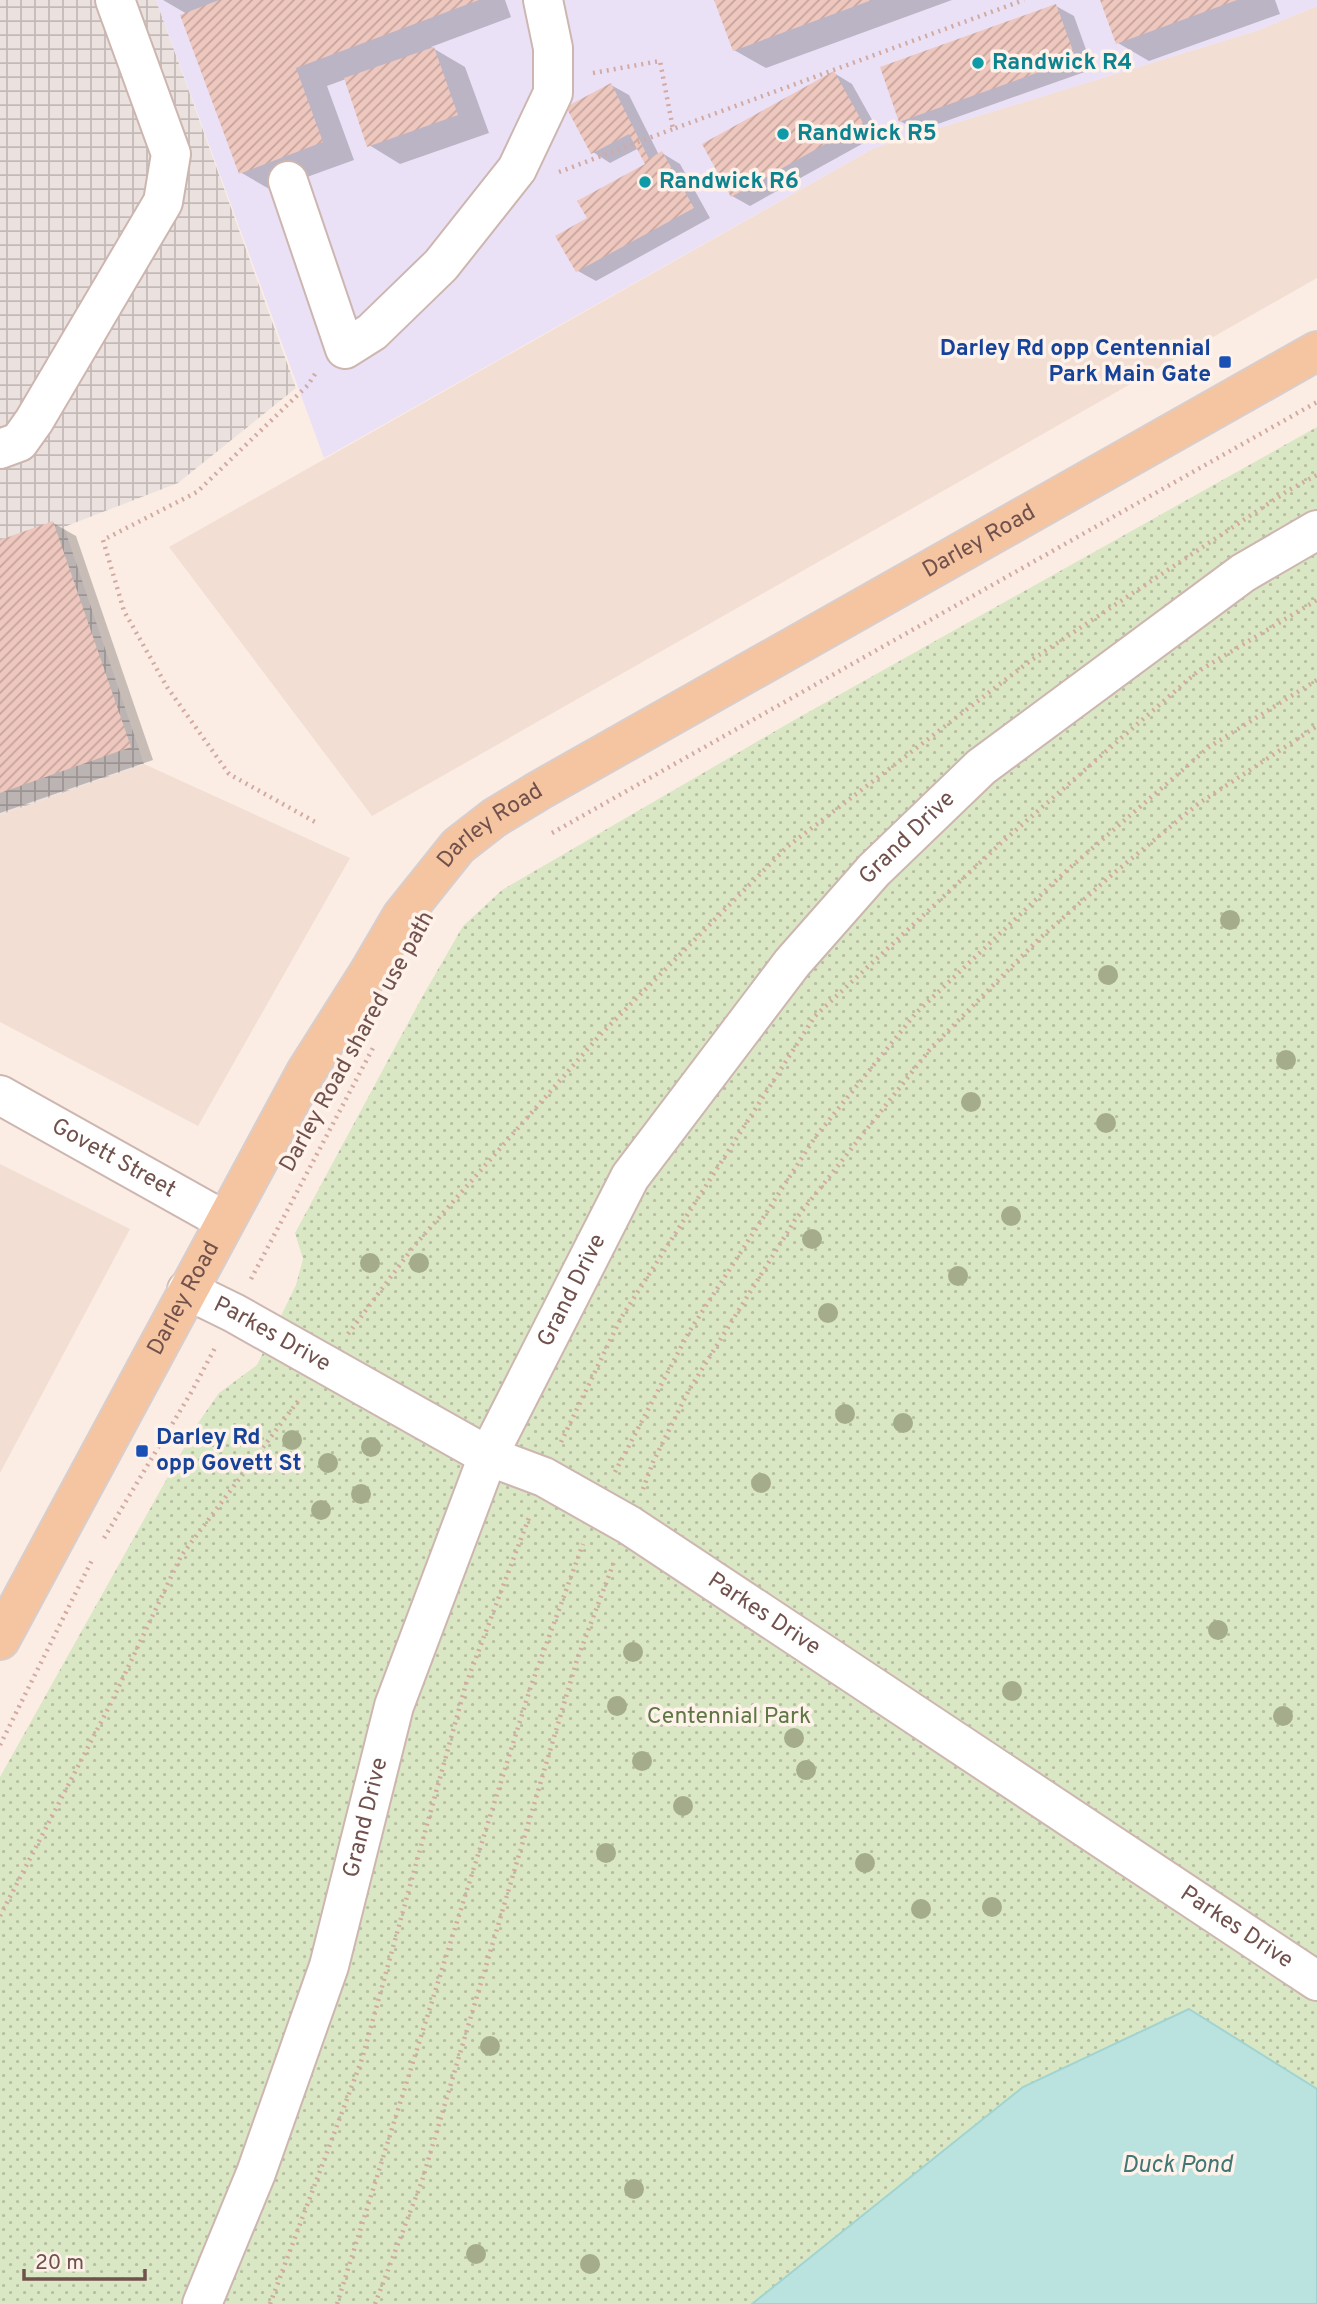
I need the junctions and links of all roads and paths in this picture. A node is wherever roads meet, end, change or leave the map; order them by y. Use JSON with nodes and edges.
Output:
{"nodes":[{"id":1,"x":115,"y":0,"type":"edge"},
{"id":2,"x":543,"y":0,"type":"edge"},
{"id":3,"x":1024,"y":0,"type":"edge"},
{"id":4,"x":553,"y":80,"type":"junction"},
{"id":5,"x":673,"y":129,"type":"junction"},
{"id":6,"x":520,"y":163,"type":"junction"},
{"id":7,"x":288,"y":181,"type":"dead end"},
{"id":8,"x":341,"y":335,"type":"junction"},
{"id":9,"x":1317,"y":351,"type":"edge"},
{"id":10,"x":1317,"y":402,"type":"edge"},
{"id":11,"x":0,"y":449,"type":"edge"},
{"id":12,"x":1317,"y":475,"type":"edge"},
{"id":13,"x":1317,"y":530,"type":"edge"},
{"id":14,"x":1317,"y":600,"type":"edge"},
{"id":15,"x":1317,"y":680,"type":"edge"},
{"id":16,"x":1317,"y":726,"type":"edge"},
{"id":17,"x":317,"y":823,"type":"dead end"},
{"id":18,"x":549,"y":835,"type":"dead end"},
{"id":19,"x":375,"y":1044,"type":"dead end"},
{"id":20,"x":0,"y":1095,"type":"edge"},
{"id":21,"x":225,"y":1221,"type":"junction"},
{"id":22,"x":187,"y":1290,"type":"junction"},
{"id":23,"x":234,"y":1313,"type":"junction"},
{"id":24,"x":326,"y":1364,"type":"junction"},
{"id":25,"x":488,"y":1456,"type":"junction"},
{"id":26,"x":544,"y":1477,"type":"junction"},
{"id":27,"x":613,"y":1516,"type":"junction"},
{"id":28,"x":0,"y":1640,"type":"edge"},
{"id":29,"x":0,"y":1745,"type":"edge"},
{"id":30,"x":0,"y":1916,"type":"edge"},
{"id":31,"x":1317,"y":1981,"type":"edge"},
{"id":32,"x":202,"y":2304,"type":"edge"},
{"id":33,"x":270,"y":2304,"type":"edge"},
{"id":34,"x":337,"y":2304,"type":"edge"},
{"id":35,"x":375,"y":2304,"type":"edge"}],
"edges":[{"from":1,"to":11,"type":"street"},
{"from":2,"to":4,"type":"street"},
{"from":3,"to":5,"type":"path"},
{"from":4,"to":5,"type":"path"},
{"from":4,"to":6,"type":"street"},
{"from":5,"to":6,"type":"path"},
{"from":6,"to":8,"type":"street"},
{"from":7,"to":8,"type":"street"},
{"from":8,"to":17,"type":"path"},
{"from":9,"to":21,"type":"main road","name":"Darley Road"},
{"from":10,"to":18,"type":"path"},
{"from":12,"to":24,"type":"path"},
{"from":13,"to":25,"type":"street","name":"Grand Drive"},
{"from":14,"to":26,"type":"path"},
{"from":15,"to":27,"type":"path"},
{"from":16,"to":27,"type":"path"},
{"from":19,"to":23,"type":"path","name":"Darley Road shared use path"},
{"from":20,"to":21,"type":"street","name":"Govett Street"},
{"from":21,"to":22,"type":"main road","name":"Darley Road"},
{"from":22,"to":23,"type":"street","name":"Parkes Drive"},
{"from":22,"to":28,"type":"main road","name":"Darley Road"},
{"from":23,"to":24,"type":"street","name":"Parkes Drive"},
{"from":23,"to":29,"type":"path","name":"Darley Road shared use path"},
{"from":24,"to":25,"type":"street","name":"Parkes Drive"},
{"from":24,"to":30,"type":"path"},
{"from":25,"to":26,"type":"street","name":"Parkes Drive"},
{"from":25,"to":32,"type":"street","name":"Grand Drive"},
{"from":26,"to":27,"type":"street","name":"Parkes Drive"},
{"from":26,"to":33,"type":"path"},
{"from":27,"to":31,"type":"street","name":"Parkes Drive"},
{"from":27,"to":34,"type":"path"},
{"from":27,"to":35,"type":"path"}]}
